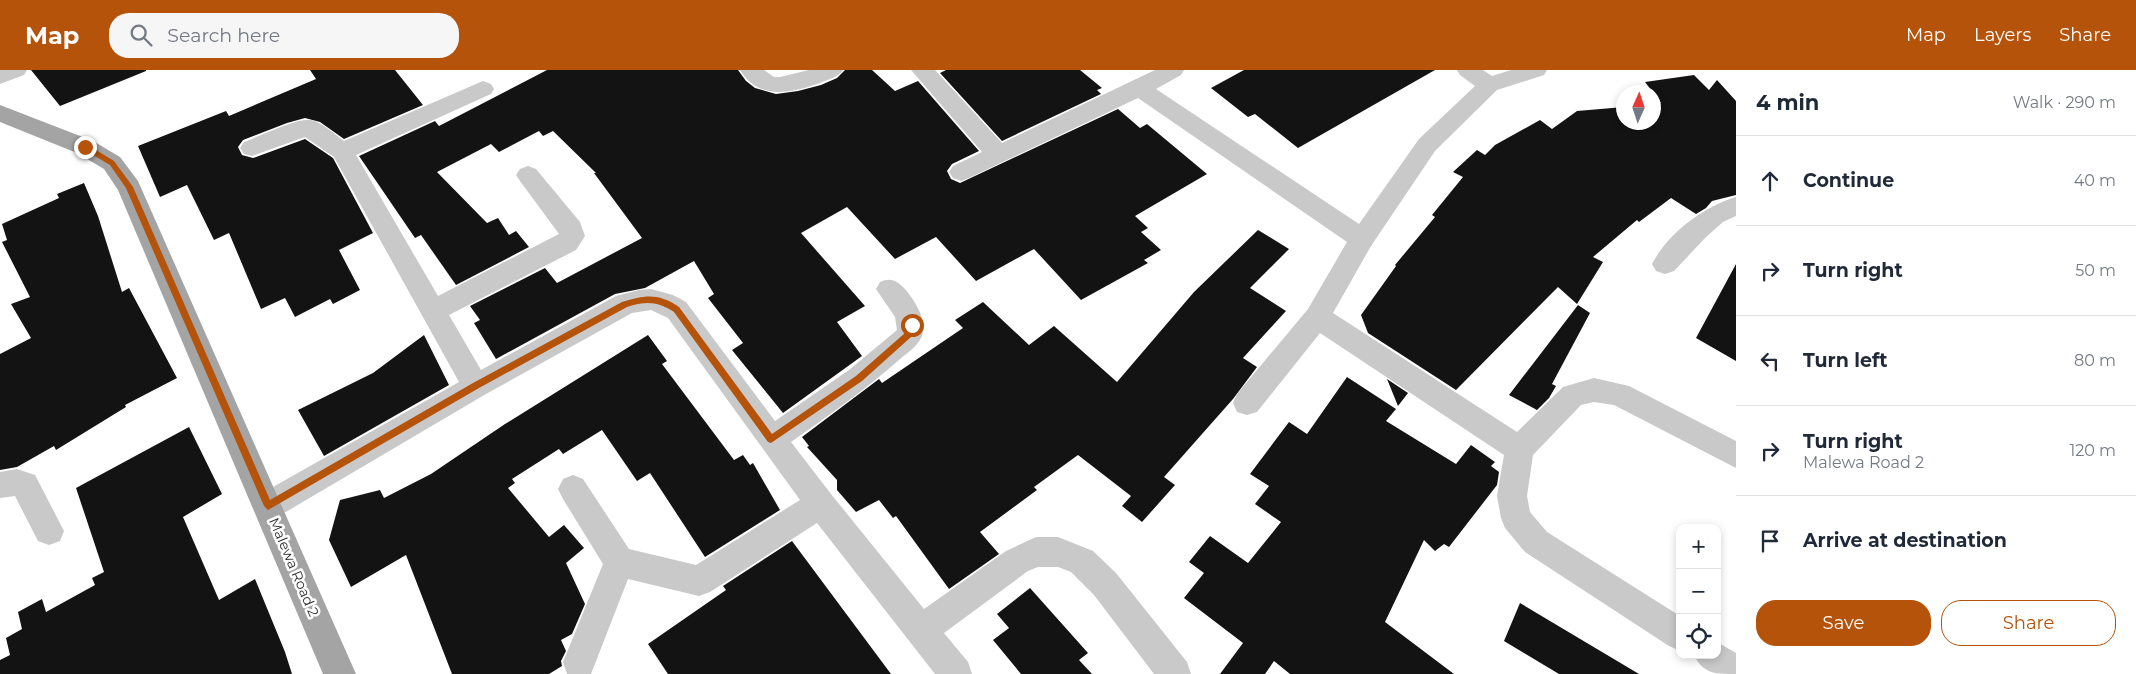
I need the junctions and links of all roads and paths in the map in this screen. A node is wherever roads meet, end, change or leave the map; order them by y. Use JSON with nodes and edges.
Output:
{"nodes":[{"id":1,"x":16,"y":70,"type":"edge"},
{"id":2,"x":751,"y":70,"type":"edge"},
{"id":3,"x":832,"y":70,"type":"edge"},
{"id":4,"x":922,"y":70,"type":"edge"},
{"id":5,"x":1172,"y":70,"type":"edge"},
{"id":6,"x":1468,"y":70,"type":"edge"},
{"id":7,"x":1536,"y":70,"type":"edge"},
{"id":8,"x":0,"y":76,"type":"edge"},
{"id":9,"x":1489,"y":85,"type":"junction"},
{"id":10,"x":483,"y":88,"type":"dead end"},
{"id":11,"x":1139,"y":88,"type":"junction"},
{"id":12,"x":0,"y":113,"type":"edge"},
{"id":13,"x":252,"y":148,"type":"dead end"},
{"id":14,"x":342,"y":151,"type":"junction"},
{"id":15,"x":997,"y":154,"type":"junction"},
{"id":16,"x":960,"y":172,"type":"dead end"},
{"id":17,"x":528,"y":175,"type":"dead end"},
{"id":18,"x":1736,"y":206,"type":"edge"},
{"id":19,"x":1362,"y":239,"type":"junction"},
{"id":20,"x":1665,"y":264,"type":"dead end"},
{"id":21,"x":889,"y":289,"type":"dead end"},
{"id":22,"x":434,"y":310,"type":"junction"},
{"id":23,"x":1317,"y":317,"type":"junction"},
{"id":24,"x":476,"y":386,"type":"junction"},
{"id":25,"x":1246,"y":403,"type":"dead end"},
{"id":26,"x":771,"y":440,"type":"junction"},
{"id":27,"x":1519,"y":449,"type":"junction"},
{"id":28,"x":1736,"y":455,"type":"edge"},
{"id":29,"x":0,"y":485,"type":"edge"},
{"id":30,"x":573,"y":489,"type":"dead end"},
{"id":31,"x":820,"y":504,"type":"junction"},
{"id":32,"x":268,"y":506,"type":"junction"},
{"id":33,"x":50,"y":531,"type":"dead end"},
{"id":34,"x":619,"y":562,"type":"junction"},
{"id":35,"x":922,"y":630,"type":"junction"},
{"id":36,"x":1676,"y":632,"type":"edge"},
{"id":37,"x":1716,"y":659,"type":"edge"},
{"id":38,"x":579,"y":662,"type":"dead end"},
{"id":39,"x":1736,"y":672,"type":"edge"},
{"id":40,"x":340,"y":674,"type":"edge"},
{"id":41,"x":956,"y":674,"type":"edge"},
{"id":42,"x":1176,"y":674,"type":"edge"}],
"edges":[{"from":1,"to":8,"type":"street"},
{"from":2,"to":3,"type":"street"},
{"from":4,"to":15,"type":"street"},
{"from":5,"to":11,"type":"street"},
{"from":6,"to":9,"type":"street"},
{"from":7,"to":9,"type":"street"},
{"from":9,"to":19,"type":"street"},
{"from":10,"to":14,"type":"street"},
{"from":11,"to":15,"type":"street"},
{"from":11,"to":19,"type":"street"},
{"from":12,"to":32,"type":"main road","name":"Malewa Road 2"},
{"from":13,"to":14,"type":"street"},
{"from":14,"to":22,"type":"street"},
{"from":15,"to":16,"type":"street"},
{"from":17,"to":22,"type":"street"},
{"from":18,"to":20,"type":"street"},
{"from":19,"to":23,"type":"street"},
{"from":21,"to":26,"type":"street"},
{"from":22,"to":24,"type":"street"},
{"from":23,"to":25,"type":"street"},
{"from":23,"to":27,"type":"street"},
{"from":24,"to":26,"type":"street"},
{"from":24,"to":32,"type":"street"},
{"from":26,"to":31,"type":"street"},
{"from":27,"to":28,"type":"street"},
{"from":27,"to":36,"type":"street"},
{"from":29,"to":33,"type":"street"},
{"from":30,"to":34,"type":"street"},
{"from":31,"to":34,"type":"street"},
{"from":31,"to":35,"type":"street"},
{"from":32,"to":40,"type":"main road","name":"Malewa Road 2"},
{"from":34,"to":38,"type":"street"},
{"from":35,"to":41,"type":"street"},
{"from":35,"to":42,"type":"street"},
{"from":37,"to":39,"type":"street"}]}
